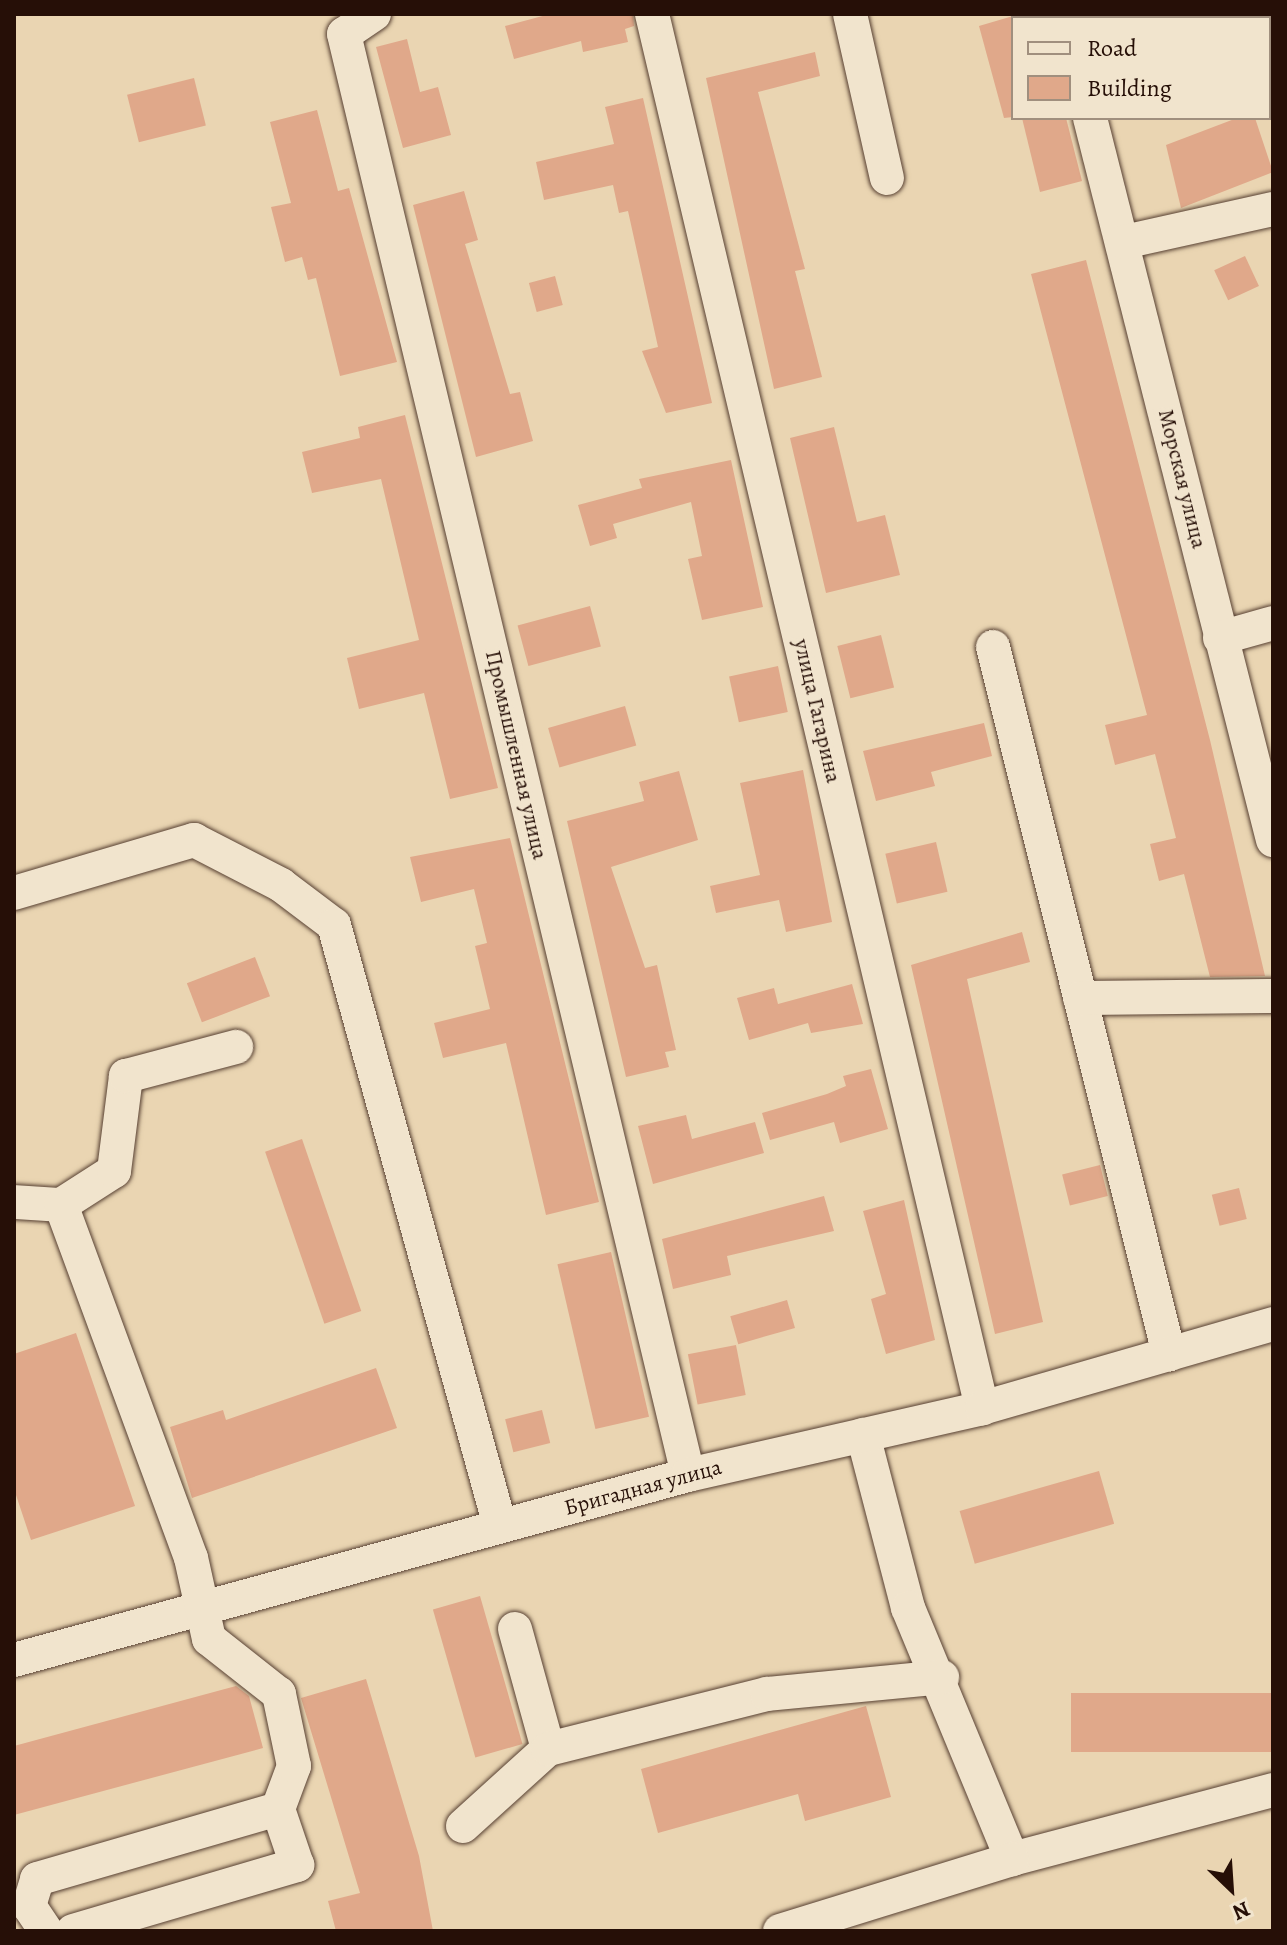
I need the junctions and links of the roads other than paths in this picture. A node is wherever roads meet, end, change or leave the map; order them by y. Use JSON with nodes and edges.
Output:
{"nodes":[{"id":1,"x":374,"y":14,"type":"edge"},
{"id":2,"x":652,"y":14,"type":"edge"},
{"id":3,"x":850,"y":14,"type":"edge"},
{"id":4,"x":1091,"y":120,"type":"edge"},
{"id":5,"x":887,"y":178,"type":"dead end"},
{"id":6,"x":1273,"y":209,"type":"edge"},
{"id":7,"x":1124,"y":242,"type":"junction"},
{"id":8,"x":1273,"y":623,"type":"edge"},
{"id":9,"x":1220,"y":638,"type":"junction"},
{"id":10,"x":993,"y":647,"type":"dead end"},
{"id":11,"x":1273,"y":840,"type":"edge"},
{"id":12,"x":14,"y":893,"type":"edge"},
{"id":13,"x":1273,"y":996,"type":"edge"},
{"id":14,"x":1080,"y":998,"type":"junction"},
{"id":15,"x":236,"y":1047,"type":"dead end"},
{"id":16,"x":14,"y":1202,"type":"edge"},
{"id":17,"x":61,"y":1205,"type":"junction"},
{"id":18,"x":1273,"y":1324,"type":"edge"},
{"id":19,"x":1169,"y":1354,"type":"junction"},
{"id":20,"x":982,"y":1408,"type":"junction"},
{"id":21,"x":863,"y":1435,"type":"junction"},
{"id":22,"x":688,"y":1475,"type":"junction"},
{"id":23,"x":500,"y":1526,"type":"junction"},
{"id":24,"x":202,"y":1608,"type":"junction"},
{"id":25,"x":515,"y":1629,"type":"dead end"},
{"id":26,"x":14,"y":1660,"type":"edge"},
{"id":27,"x":942,"y":1677,"type":"junction"},
{"id":28,"x":548,"y":1749,"type":"junction"},
{"id":29,"x":1273,"y":1790,"type":"edge"},
{"id":30,"x":278,"y":1809,"type":"junction"},
{"id":31,"x":463,"y":1826,"type":"dead end"},
{"id":32,"x":1012,"y":1859,"type":"junction"},
{"id":33,"x":46,"y":1931,"type":"edge"},
{"id":34,"x":73,"y":1931,"type":"edge"},
{"id":35,"x":780,"y":1931,"type":"edge"}],
"edges":[{"from":1,"to":22,"type":"street","name":"Промышленная улица"},
{"from":2,"to":20,"type":"street","name":"улица Гагарина"},
{"from":3,"to":5,"type":"street"},
{"from":4,"to":7,"type":"street","name":"Морская улица"},
{"from":6,"to":7,"type":"street"},
{"from":7,"to":9,"type":"street","name":"Морская улица"},
{"from":8,"to":9,"type":"street"},
{"from":9,"to":11,"type":"street","name":"Морская улица"},
{"from":10,"to":14,"type":"street"},
{"from":12,"to":23,"type":"street"},
{"from":13,"to":14,"type":"street"},
{"from":14,"to":19,"type":"street"},
{"from":15,"to":17,"type":"street"},
{"from":16,"to":17,"type":"street"},
{"from":17,"to":24,"type":"street"},
{"from":18,"to":19,"type":"street","name":"Бригадная улица"},
{"from":19,"to":20,"type":"street","name":"Бригадная улица"},
{"from":20,"to":21,"type":"street","name":"Бригадная улица"},
{"from":21,"to":22,"type":"street","name":"Бригадная улица"},
{"from":21,"to":27,"type":"street"},
{"from":22,"to":23,"type":"street","name":"Бригадная улица"},
{"from":23,"to":24,"type":"street","name":"Бригадная улица"},
{"from":24,"to":26,"type":"street","name":"Бригадная улица"},
{"from":24,"to":30,"type":"street"},
{"from":25,"to":28,"type":"street"},
{"from":27,"to":28,"type":"street"},
{"from":27,"to":32,"type":"street"},
{"from":28,"to":31,"type":"street"},
{"from":29,"to":32,"type":"street"},
{"from":30,"to":33,"type":"street"},
{"from":30,"to":34,"type":"street"},
{"from":32,"to":35,"type":"street"}]}
